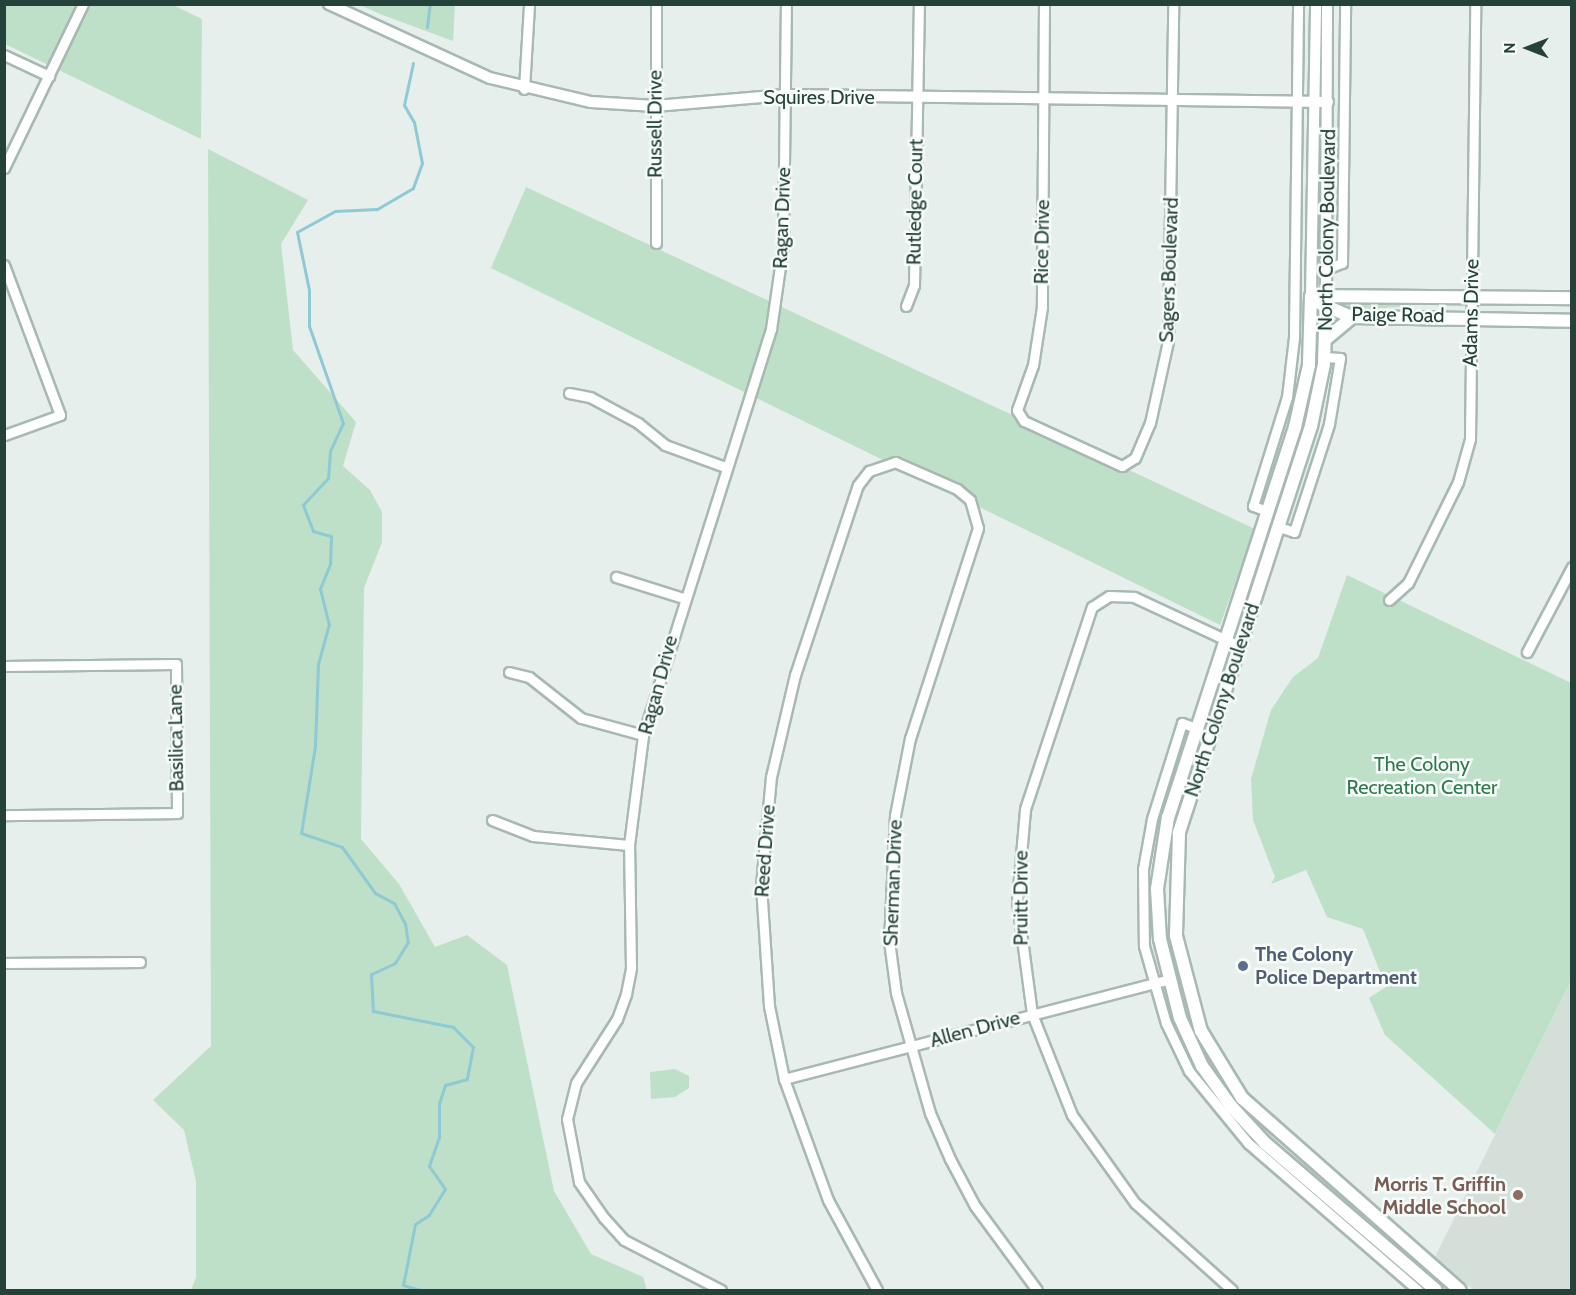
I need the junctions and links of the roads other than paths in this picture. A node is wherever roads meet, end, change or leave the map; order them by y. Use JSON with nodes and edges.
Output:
{"nodes":[{"id":1,"x":83,"y":4,"type":"edge"},
{"id":2,"x":330,"y":4,"type":"edge"},
{"id":3,"x":528,"y":4,"type":"edge"},
{"id":4,"x":656,"y":4,"type":"edge"},
{"id":5,"x":786,"y":4,"type":"edge"},
{"id":6,"x":920,"y":4,"type":"edge"},
{"id":7,"x":1044,"y":4,"type":"edge"},
{"id":8,"x":1173,"y":4,"type":"edge"},
{"id":9,"x":1298,"y":4,"type":"edge"},
{"id":10,"x":1316,"y":4,"type":"edge"},
{"id":11,"x":1327,"y":4,"type":"edge"},
{"id":12,"x":1345,"y":4,"type":"edge"},
{"id":13,"x":1475,"y":4,"type":"edge"},
{"id":14,"x":4,"y":55,"type":"edge"},
{"id":15,"x":49,"y":76,"type":"junction"},
{"id":16,"x":524,"y":89,"type":"junction"},
{"id":17,"x":786,"y":95,"type":"junction"},
{"id":18,"x":917,"y":97,"type":"junction"},
{"id":19,"x":1044,"y":98,"type":"junction"},
{"id":20,"x":1171,"y":100,"type":"junction"},
{"id":21,"x":1297,"y":101,"type":"junction"},
{"id":22,"x":1311,"y":102,"type":"junction"},
{"id":23,"x":1328,"y":102,"type":"junction"},
{"id":24,"x":1344,"y":102,"type":"junction"},
{"id":25,"x":655,"y":106,"type":"junction"},
{"id":26,"x":4,"y":168,"type":"edge"},
{"id":27,"x":656,"y":243,"type":"dead end"},
{"id":28,"x":4,"y":265,"type":"edge"},
{"id":29,"x":1326,"y":269,"type":"junction"},
{"id":30,"x":8,"y":285,"type":"edge"},
{"id":31,"x":1311,"y":296,"type":"junction"},
{"id":32,"x":1471,"y":296,"type":"junction"},
{"id":33,"x":1572,"y":298,"type":"edge"},
{"id":34,"x":1326,"y":302,"type":"junction"},
{"id":35,"x":906,"y":306,"type":"dead end"},
{"id":36,"x":1472,"y":316,"type":"junction"},
{"id":37,"x":1352,"y":317,"type":"junction"},
{"id":38,"x":1572,"y":321,"type":"edge"},
{"id":39,"x":1326,"y":339,"type":"junction"},
{"id":40,"x":569,"y":393,"type":"dead end"},
{"id":41,"x":4,"y":435,"type":"edge"},
{"id":42,"x":1071,"y":444,"type":"joint"},
{"id":43,"x":725,"y":467,"type":"junction"},
{"id":44,"x":930,"y":476,"type":"joint"},
{"id":45,"x":1268,"y":511,"type":"junction"},
{"id":46,"x":1572,"y":567,"type":"edge"},
{"id":47,"x":616,"y":577,"type":"dead end"},
{"id":48,"x":682,"y":598,"type":"junction"},
{"id":49,"x":1389,"y":600,"type":"dead end"},
{"id":50,"x":1226,"y":639,"type":"junction"},
{"id":51,"x":1239,"y":646,"type":"junction"},
{"id":52,"x":1527,"y":652,"type":"dead end"},
{"id":53,"x":4,"y":666,"type":"edge"},
{"id":54,"x":509,"y":672,"type":"dead end"},
{"id":55,"x":1196,"y":728,"type":"junction"},
{"id":56,"x":643,"y":735,"type":"junction"},
{"id":57,"x":4,"y":815,"type":"edge"},
{"id":58,"x":492,"y":820,"type":"dead end"},
{"id":59,"x":629,"y":845,"type":"junction"},
{"id":60,"x":140,"y":962,"type":"dead end"},
{"id":61,"x":4,"y":963,"type":"edge"},
{"id":62,"x":1183,"y":978,"type":"junction"},
{"id":63,"x":1167,"y":980,"type":"junction"},
{"id":64,"x":1152,"y":983,"type":"junction"},
{"id":65,"x":1032,"y":1014,"type":"junction"},
{"id":66,"x":909,"y":1047,"type":"junction"},
{"id":67,"x":784,"y":1079,"type":"junction"},
{"id":68,"x":721,"y":1290,"type":"edge"},
{"id":69,"x":877,"y":1290,"type":"edge"},
{"id":70,"x":1037,"y":1290,"type":"edge"},
{"id":71,"x":1232,"y":1290,"type":"edge"},
{"id":72,"x":1418,"y":1290,"type":"edge"},
{"id":73,"x":1436,"y":1290,"type":"edge"},
{"id":74,"x":1460,"y":1290,"type":"edge"}],
"edges":[{"from":1,"to":15,"type":"street"},
{"from":2,"to":16,"type":"street","name":"Squires Drive"},
{"from":3,"to":16,"type":"street"},
{"from":4,"to":25,"type":"street","name":"Russell Drive"},
{"from":5,"to":17,"type":"street","name":"Ragan Drive"},
{"from":6,"to":18,"type":"street","name":"Rutledge Court"},
{"from":7,"to":19,"type":"street","name":"Rice Drive"},
{"from":8,"to":20,"type":"street","name":"Sagers Boulevard"},
{"from":9,"to":21,"type":"street"},
{"from":10,"to":22,"type":"street","name":"North Colony Boulevard"},
{"from":11,"to":23,"type":"street","name":"North Colony Boulevard"},
{"from":12,"to":24,"type":"street"},
{"from":13,"to":32,"type":"street","name":"Adams Drive"},
{"from":14,"to":15,"type":"street"},
{"from":15,"to":26,"type":"street"},
{"from":16,"to":25,"type":"street","name":"Squires Drive"},
{"from":17,"to":18,"type":"street","name":"Squires Drive"},
{"from":17,"to":25,"type":"street","name":"Squires Drive"},
{"from":17,"to":43,"type":"street","name":"Ragan Drive"},
{"from":18,"to":19,"type":"street","name":"Squires Drive"},
{"from":18,"to":35,"type":"street","name":"Rutledge Court"},
{"from":19,"to":20,"type":"street","name":"Squires Drive"},
{"from":19,"to":42,"type":"street","name":"Rice Drive"},
{"from":20,"to":21,"type":"street","name":"Squires Drive"},
{"from":20,"to":42,"type":"street","name":"Sagers Boulevard"},
{"from":21,"to":22,"type":"street","name":"Squires Drive"},
{"from":21,"to":45,"type":"street"},
{"from":22,"to":23,"type":"street","name":"Squires Drive"},
{"from":22,"to":31,"type":"street","name":"North Colony Boulevard"},
{"from":23,"to":24,"type":"street"},
{"from":23,"to":29,"type":"street","name":"North Colony Boulevard"},
{"from":24,"to":29,"type":"street"},
{"from":25,"to":27,"type":"street","name":"Russell Drive"},
{"from":28,"to":30,"type":"street"},
{"from":29,"to":34,"type":"street","name":"North Colony Boulevard"},
{"from":30,"to":41,"type":"street"},
{"from":31,"to":34,"type":"main road","name":"Paige Road"},
{"from":31,"to":45,"type":"main road","name":"North Colony Boulevard"},
{"from":32,"to":33,"type":"main road","name":"Paige Road"},
{"from":32,"to":34,"type":"main road","name":"Paige Road"},
{"from":32,"to":36,"type":"street","name":"Adams Drive"},
{"from":34,"to":37,"type":"main road","name":"Paige Road"},
{"from":34,"to":39,"type":"main road","name":"North Colony Boulevard"},
{"from":36,"to":37,"type":"main road","name":"Paige Road"},
{"from":36,"to":38,"type":"main road","name":"Paige Road"},
{"from":36,"to":49,"type":"street","name":"Adams Drive"},
{"from":37,"to":39,"type":"main road"},
{"from":39,"to":51,"type":"main road","name":"North Colony Boulevard"},
{"from":40,"to":43,"type":"street"},
{"from":43,"to":48,"type":"street","name":"Ragan Drive"},
{"from":44,"to":66,"type":"street","name":"Sherman Drive"},
{"from":44,"to":67,"type":"street","name":"Reed Drive"},
{"from":45,"to":50,"type":"main road","name":"North Colony Boulevard"},
{"from":46,"to":52,"type":"street"},
{"from":47,"to":48,"type":"street"},
{"from":48,"to":56,"type":"street","name":"Ragan Drive"},
{"from":50,"to":51,"type":"street","name":"Pruitt Drive"},
{"from":50,"to":55,"type":"main road","name":"North Colony Boulevard"},
{"from":50,"to":65,"type":"street","name":"Pruitt Drive"},
{"from":51,"to":62,"type":"main road","name":"North Colony Boulevard"},
{"from":53,"to":57,"type":"street","name":"Basilica Lane"},
{"from":54,"to":56,"type":"street"},
{"from":55,"to":63,"type":"main road","name":"North Colony Boulevard"},
{"from":55,"to":64,"type":"street"},
{"from":56,"to":59,"type":"street","name":"Ragan Drive"},
{"from":58,"to":59,"type":"street"},
{"from":59,"to":68,"type":"street","name":"Ragan Drive"},
{"from":60,"to":61,"type":"street"},
{"from":62,"to":63,"type":"main road"},
{"from":62,"to":74,"type":"main road","name":"North Colony Boulevard"},
{"from":63,"to":64,"type":"street","name":"Allen Drive"},
{"from":63,"to":73,"type":"main road","name":"North Colony Boulevard"},
{"from":64,"to":65,"type":"street","name":"Allen Drive"},
{"from":64,"to":72,"type":"street"},
{"from":65,"to":66,"type":"street","name":"Allen Drive"},
{"from":65,"to":71,"type":"street","name":"Pruitt Drive"},
{"from":66,"to":67,"type":"street","name":"Allen Drive"},
{"from":66,"to":70,"type":"street","name":"Sherman Drive"},
{"from":67,"to":69,"type":"street","name":"Reed Drive"}]}
